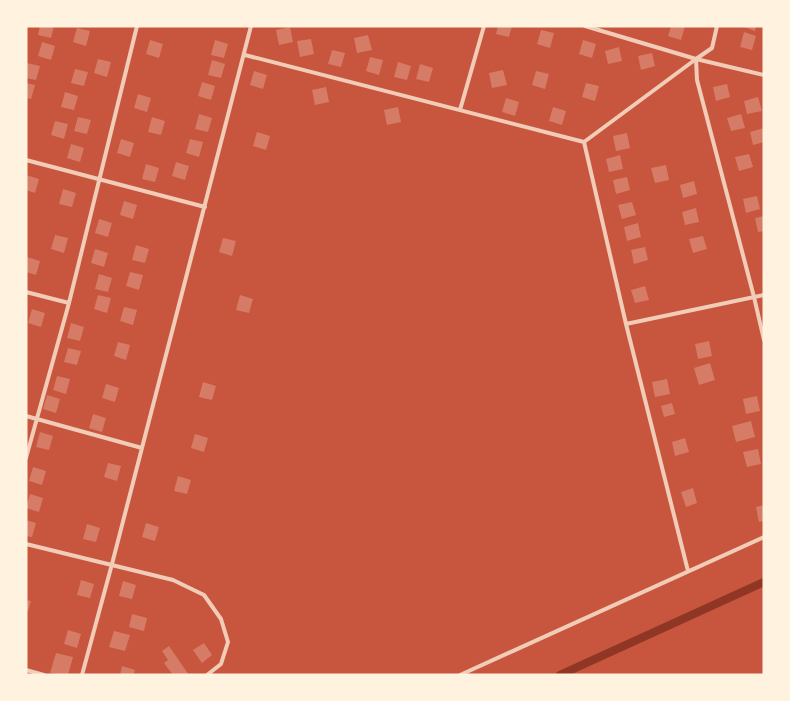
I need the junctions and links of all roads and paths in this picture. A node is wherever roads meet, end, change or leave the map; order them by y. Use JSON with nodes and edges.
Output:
{"nodes":[{"id":1,"x":137,"y":26,"type":"edge"},
{"id":2,"x":251,"y":26,"type":"edge"},
{"id":3,"x":484,"y":26,"type":"edge"},
{"id":4,"x":585,"y":26,"type":"edge"},
{"id":5,"x":717,"y":26,"type":"edge"},
{"id":6,"x":599,"y":28,"type":"edge"},
{"id":7,"x":245,"y":55,"type":"junction"},
{"id":8,"x":696,"y":59,"type":"junction"},
{"id":9,"x":764,"y":75,"type":"edge"},
{"id":10,"x":460,"y":110,"type":"junction"},
{"id":11,"x":584,"y":142,"type":"junction"},
{"id":12,"x":26,"y":160,"type":"edge"},
{"id":13,"x":99,"y":179,"type":"junction"},
{"id":14,"x":205,"y":207,"type":"junction"},
{"id":15,"x":26,"y":292,"type":"edge"},
{"id":16,"x":764,"y":295,"type":"edge"},
{"id":17,"x":754,"y":297,"type":"junction"},
{"id":18,"x":69,"y":304,"type":"junction"},
{"id":19,"x":626,"y":324,"type":"junction"},
{"id":20,"x":764,"y":340,"type":"edge"},
{"id":21,"x":26,"y":416,"type":"edge"},
{"id":22,"x":37,"y":419,"type":"junction"},
{"id":23,"x":142,"y":448,"type":"junction"},
{"id":24,"x":26,"y":458,"type":"edge"},
{"id":25,"x":764,"y":537,"type":"edge"},
{"id":26,"x":26,"y":544,"type":"edge"},
{"id":27,"x":112,"y":564,"type":"junction"},
{"id":28,"x":688,"y":571,"type":"junction"},
{"id":29,"x":26,"y":670,"type":"edge"},
{"id":30,"x":44,"y":675,"type":"edge"},
{"id":31,"x":82,"y":675,"type":"edge"},
{"id":32,"x":207,"y":675,"type":"edge"},
{"id":33,"x":460,"y":675,"type":"edge"}],
"edges":[{"from":1,"to":13,"type":"street"},
{"from":2,"to":7,"type":"street"},
{"from":3,"to":10,"type":"street"},
{"from":4,"to":6,"type":"street"},
{"from":5,"to":8,"type":"street"},
{"from":6,"to":8,"type":"street"},
{"from":7,"to":10,"type":"street"},
{"from":7,"to":14,"type":"street"},
{"from":8,"to":9,"type":"street"},
{"from":8,"to":11,"type":"street"},
{"from":8,"to":17,"type":"street"},
{"from":10,"to":11,"type":"street"},
{"from":11,"to":19,"type":"street"},
{"from":12,"to":13,"type":"street"},
{"from":13,"to":14,"type":"street"},
{"from":13,"to":18,"type":"street"},
{"from":14,"to":23,"type":"street"},
{"from":15,"to":18,"type":"street"},
{"from":16,"to":17,"type":"street"},
{"from":17,"to":19,"type":"street"},
{"from":17,"to":20,"type":"street"},
{"from":18,"to":22,"type":"street"},
{"from":19,"to":28,"type":"street"},
{"from":21,"to":22,"type":"street"},
{"from":22,"to":23,"type":"street"},
{"from":22,"to":24,"type":"street"},
{"from":23,"to":27,"type":"street"},
{"from":25,"to":28,"type":"street"},
{"from":26,"to":27,"type":"street"},
{"from":27,"to":31,"type":"street"},
{"from":27,"to":32,"type":"street"},
{"from":28,"to":33,"type":"street"},
{"from":29,"to":30,"type":"street"}]}
